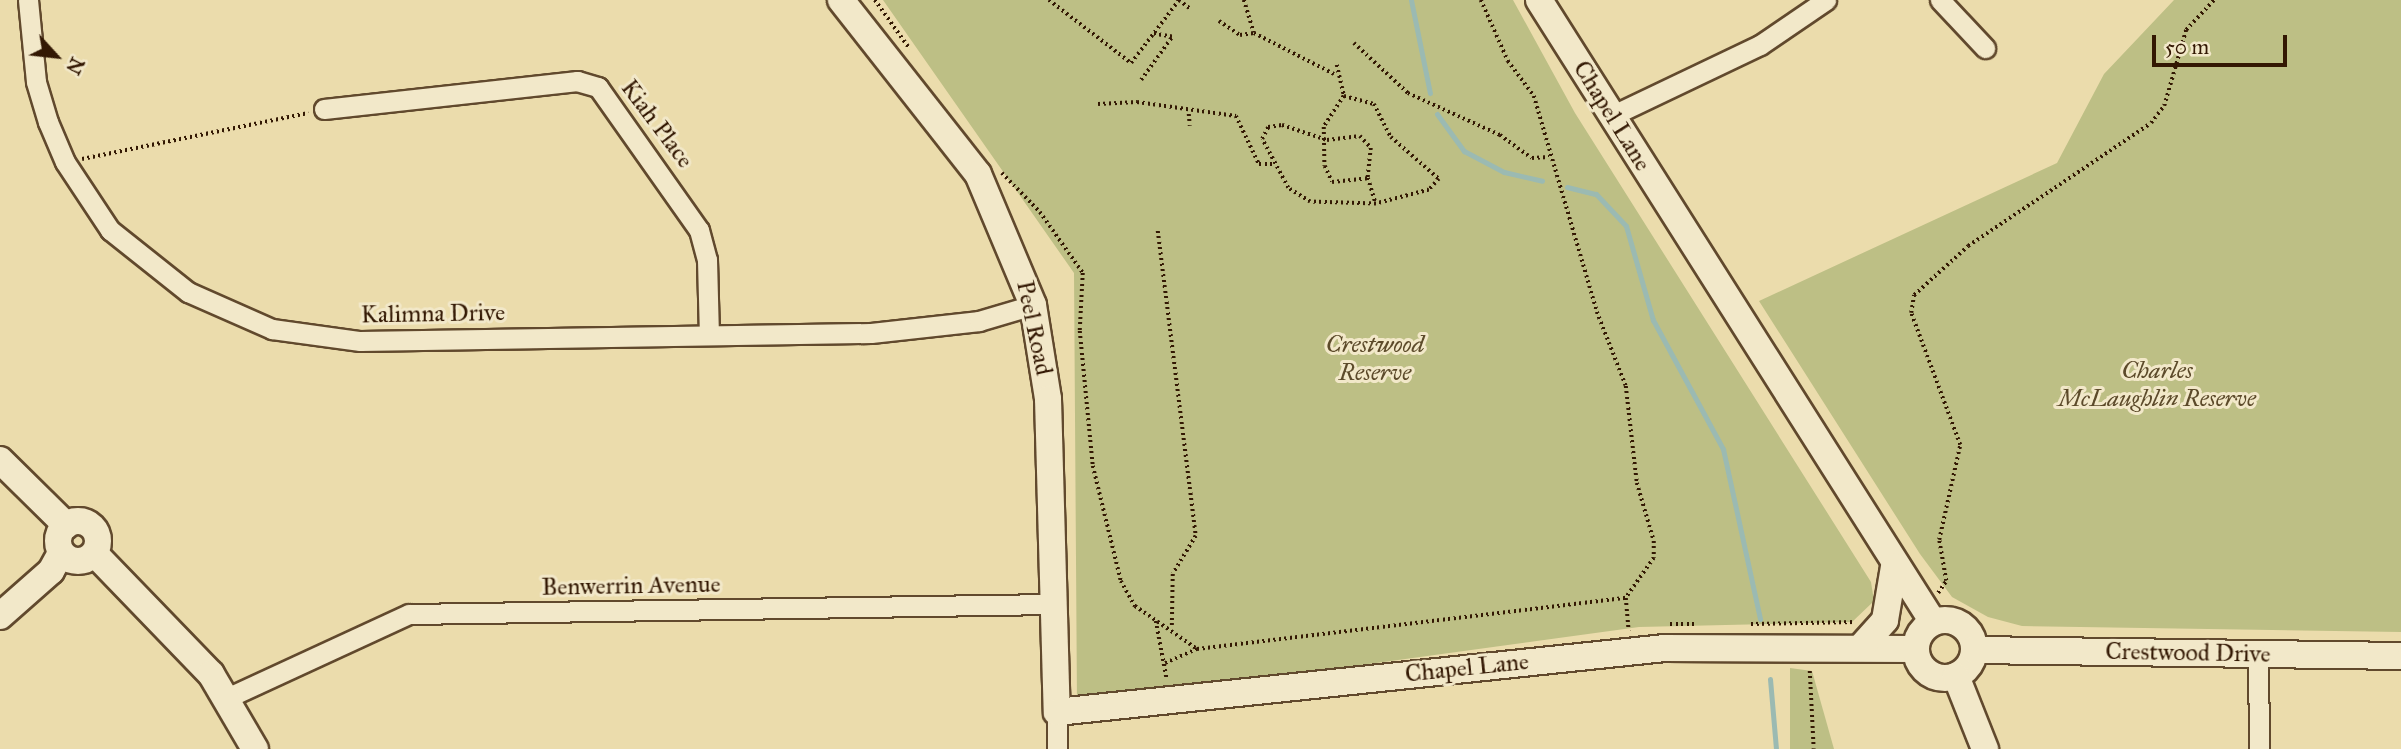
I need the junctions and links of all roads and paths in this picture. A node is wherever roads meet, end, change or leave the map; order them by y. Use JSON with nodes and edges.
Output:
{"nodes":[{"id":1,"x":28,"y":0,"type":"edge"},
{"id":2,"x":841,"y":0,"type":"edge"},
{"id":3,"x":874,"y":0,"type":"edge"},
{"id":4,"x":1049,"y":0,"type":"edge"},
{"id":5,"x":1179,"y":0,"type":"edge"},
{"id":6,"x":1244,"y":0,"type":"edge"},
{"id":7,"x":1481,"y":0,"type":"edge"},
{"id":8,"x":1539,"y":0,"type":"edge"},
{"id":9,"x":1826,"y":0,"type":"edge"},
{"id":10,"x":1940,"y":0,"type":"edge"},
{"id":11,"x":2214,"y":0,"type":"edge"},
{"id":12,"x":1192,"y":10,"type":"dead end"},
{"id":13,"x":1219,"y":21,"type":"dead end"},
{"id":14,"x":1254,"y":33,"type":"junction"},
{"id":15,"x":1153,"y":34,"type":"junction"},
{"id":16,"x":1354,"y":43,"type":"dead end"},
{"id":17,"x":1985,"y":48,"type":"dead end"},
{"id":18,"x":912,"y":52,"type":"dead end"},
{"id":19,"x":1337,"y":65,"type":"dead end"},
{"id":20,"x":1334,"y":74,"type":"dead end"},
{"id":21,"x":1141,"y":80,"type":"dead end"},
{"id":22,"x":1344,"y":96,"type":"junction"},
{"id":23,"x":1098,"y":104,"type":"dead end"},
{"id":24,"x":324,"y":109,"type":"joint"},
{"id":25,"x":1189,"y":114,"type":"junction"},
{"id":26,"x":1611,"y":116,"type":"junction"},
{"id":27,"x":1189,"y":126,"type":"dead end"},
{"id":28,"x":1326,"y":140,"type":"junction"},
{"id":29,"x":1549,"y":157,"type":"junction"},
{"id":30,"x":65,"y":162,"type":"junction"},
{"id":31,"x":993,"y":163,"type":"dead end"},
{"id":32,"x":1273,"y":164,"type":"junction"},
{"id":33,"x":1368,"y":178,"type":"junction"},
{"id":34,"x":1376,"y":204,"type":"junction"},
{"id":35,"x":1158,"y":231,"type":"dead end"},
{"id":36,"x":1033,"y":305,"type":"junction"},
{"id":37,"x":709,"y":334,"type":"junction"},
{"id":38,"x":0,"y":460,"type":"edge"},
{"id":39,"x":66,"y":525,"type":"junction"},
{"id":40,"x":61,"y":552,"type":"junction"},
{"id":41,"x":95,"y":554,"type":"junction"},
{"id":42,"x":1894,"y":567,"type":"junction"},
{"id":43,"x":1626,"y":598,"type":"junction"},
{"id":44,"x":1054,"y":604,"type":"junction"},
{"id":45,"x":1927,"y":615,"type":"junction"},
{"id":46,"x":0,"y":616,"type":"edge"},
{"id":47,"x":1885,"y":620,"type":"junction"},
{"id":48,"x":1156,"y":621,"type":"junction"},
{"id":49,"x":1656,"y":625,"type":"dead end"},
{"id":50,"x":1738,"y":625,"type":"dead end"},
{"id":51,"x":1643,"y":626,"type":"dead end"},
{"id":52,"x":1706,"y":626,"type":"dead end"},
{"id":53,"x":1172,"y":629,"type":"junction"},
{"id":54,"x":1630,"y":639,"type":"junction"},
{"id":55,"x":1861,"y":647,"type":"junction"},
{"id":56,"x":1197,"y":649,"type":"junction"},
{"id":57,"x":1916,"y":649,"type":"junction"},
{"id":58,"x":1974,"y":650,"type":"junction"},
{"id":59,"x":2258,"y":654,"type":"junction"},
{"id":60,"x":2401,"y":656,"type":"edge"},
{"id":61,"x":1165,"y":663,"type":"junction"},
{"id":62,"x":1797,"y":667,"type":"dead end"},
{"id":63,"x":1956,"y":676,"type":"junction"},
{"id":64,"x":1171,"y":688,"type":"dead end"},
{"id":65,"x":227,"y":698,"type":"junction"},
{"id":66,"x":1057,"y":712,"type":"junction"},
{"id":67,"x":255,"y":749,"type":"edge"},
{"id":68,"x":1057,"y":749,"type":"edge"},
{"id":69,"x":1814,"y":749,"type":"edge"},
{"id":70,"x":1985,"y":749,"type":"edge"},
{"id":71,"x":2259,"y":749,"type":"edge"}],
"edges":[{"from":1,"to":30,"type":"street","name":"Kalimna Drive"},
{"from":2,"to":36,"type":"street","name":"Peel Road"},
{"from":3,"to":18,"type":"path"},
{"from":4,"to":15,"type":"path"},
{"from":5,"to":12,"type":"path"},
{"from":5,"to":15,"type":"path"},
{"from":6,"to":14,"type":"path"},
{"from":7,"to":29,"type":"path"},
{"from":8,"to":26,"type":"street","name":"Chapel Lane"},
{"from":9,"to":26,"type":"street"},
{"from":10,"to":17,"type":"street"},
{"from":11,"to":45,"type":"path"},
{"from":13,"to":14,"type":"path"},
{"from":14,"to":20,"type":"path"},
{"from":15,"to":21,"type":"path"},
{"from":16,"to":29,"type":"path"},
{"from":19,"to":22,"type":"path"},
{"from":22,"to":28,"type":"path"},
{"from":22,"to":34,"type":"path"},
{"from":23,"to":25,"type":"path"},
{"from":24,"to":30,"type":"path"},
{"from":24,"to":37,"type":"street","name":"Kiah Place"},
{"from":25,"to":27,"type":"path"},
{"from":25,"to":32,"type":"path"},
{"from":26,"to":42,"type":"street","name":"Chapel Lane"},
{"from":28,"to":32,"type":"path"},
{"from":28,"to":33,"type":"path"},
{"from":28,"to":33,"type":"path"},
{"from":29,"to":43,"type":"path"},
{"from":30,"to":37,"type":"street","name":"Kalimna Drive"},
{"from":31,"to":48,"type":"path"},
{"from":32,"to":34,"type":"path"},
{"from":33,"to":34,"type":"path"},
{"from":35,"to":53,"type":"path"},
{"from":36,"to":37,"type":"street","name":"Kalimna Drive"},
{"from":36,"to":44,"type":"street","name":"Peel Road"},
{"from":38,"to":39,"type":"street"},
{"from":39,"to":40,"type":"street"},
{"from":39,"to":41,"type":"street"},
{"from":40,"to":41,"type":"street"},
{"from":40,"to":46,"type":"street"},
{"from":41,"to":65,"type":"street"},
{"from":42,"to":45,"type":"street","name":"Chapel Lane"},
{"from":42,"to":47,"type":"street"},
{"from":43,"to":54,"type":"path"},
{"from":43,"to":56,"type":"path"},
{"from":44,"to":65,"type":"street","name":"Benwerrin Avenue"},
{"from":44,"to":66,"type":"street","name":"Peel Road"},
{"from":45,"to":57,"type":"street"},
{"from":45,"to":58,"type":"street"},
{"from":47,"to":50,"type":"path"},
{"from":47,"to":55,"type":"street"},
{"from":48,"to":53,"type":"path"},
{"from":48,"to":61,"type":"path"},
{"from":49,"to":52,"type":"path"},
{"from":51,"to":54,"type":"path"},
{"from":53,"to":56,"type":"path"},
{"from":54,"to":55,"type":"street","name":"Chapel Lane"},
{"from":54,"to":66,"type":"street","name":"Chapel Lane"},
{"from":55,"to":57,"type":"street","name":"Chapel Lane"},
{"from":56,"to":61,"type":"path"},
{"from":57,"to":63,"type":"street"},
{"from":58,"to":59,"type":"street","name":"Crestwood Drive"},
{"from":58,"to":63,"type":"street"},
{"from":59,"to":60,"type":"street","name":"Crestwood Drive"},
{"from":59,"to":71,"type":"street"},
{"from":61,"to":64,"type":"path"},
{"from":62,"to":69,"type":"path"},
{"from":63,"to":70,"type":"street"},
{"from":65,"to":67,"type":"street"},
{"from":66,"to":68,"type":"street"}]}
